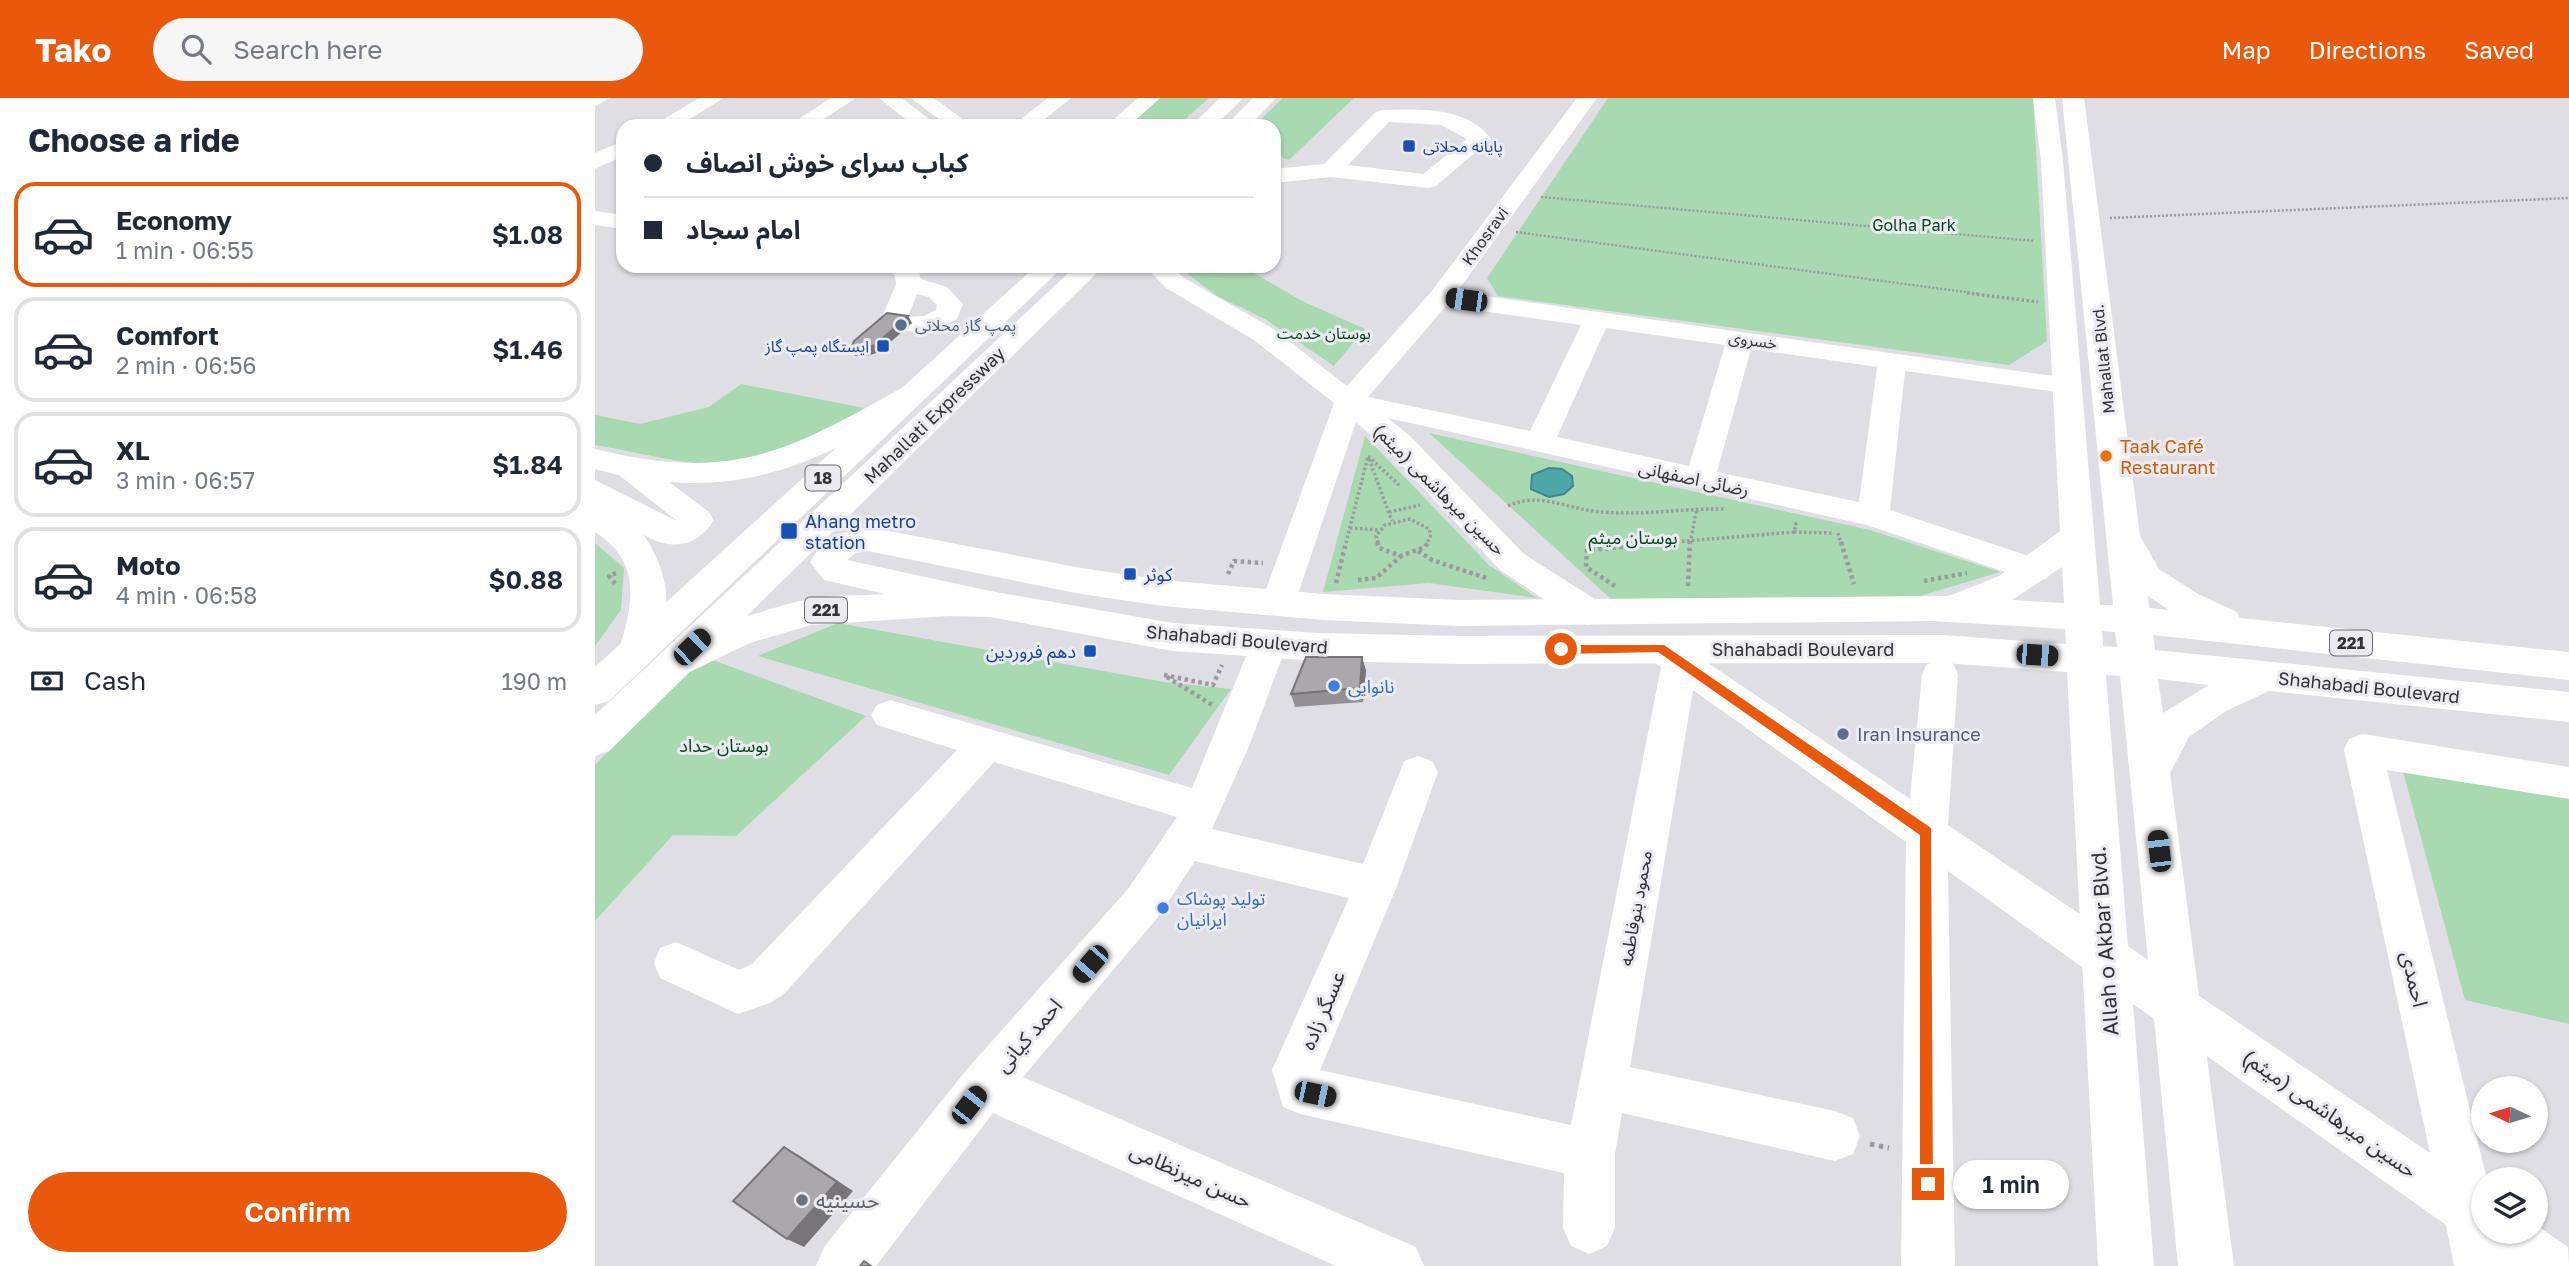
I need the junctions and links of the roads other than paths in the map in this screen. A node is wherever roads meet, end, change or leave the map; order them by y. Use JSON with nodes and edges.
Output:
{"nodes":[{"id":1,"x":600,"y":98,"type":"edge"},
{"id":2,"x":714,"y":98,"type":"edge"},
{"id":3,"x":846,"y":98,"type":"edge"},
{"id":4,"x":889,"y":98,"type":"edge"},
{"id":5,"x":1061,"y":98,"type":"edge"},
{"id":6,"x":1150,"y":98,"type":"edge"},
{"id":7,"x":1232,"y":98,"type":"edge"},
{"id":8,"x":1265,"y":98,"type":"edge"},
{"id":9,"x":1587,"y":98,"type":"edge"},
{"id":10,"x":2044,"y":98,"type":"edge"},
{"id":11,"x":2073,"y":98,"type":"edge"},
{"id":12,"x":595,"y":100,"type":"edge"},
{"id":13,"x":931,"y":113,"type":"edge"},
{"id":14,"x":675,"y":119,"type":"edge"},
{"id":15,"x":810,"y":119,"type":"edge"},
{"id":16,"x":1032,"y":119,"type":"edge"},
{"id":17,"x":1124,"y":119,"type":"edge"},
{"id":18,"x":1210,"y":119,"type":"edge"},
{"id":19,"x":1244,"y":119,"type":"edge"},
{"id":20,"x":616,"y":151,"type":"edge"},
{"id":21,"x":595,"y":162,"type":"edge"},
{"id":22,"x":1331,"y":170,"type":"junction"},
{"id":23,"x":1281,"y":175,"type":"edge"},
{"id":24,"x":595,"y":218,"type":"edge"},
{"id":25,"x":616,"y":221,"type":"edge"},
{"id":26,"x":1043,"y":273,"type":"edge"},
{"id":27,"x":1084,"y":273,"type":"edge"},
{"id":28,"x":1164,"y":273,"type":"edge"},
{"id":29,"x":1440,"y":297,"type":"junction"},
{"id":30,"x":1597,"y":319,"type":"junction"},
{"id":31,"x":1740,"y":339,"type":"junction"},
{"id":32,"x":1892,"y":360,"type":"junction"},
{"id":33,"x":2065,"y":385,"type":"junction"},
{"id":34,"x":917,"y":391,"type":"junction"},
{"id":35,"x":1349,"y":401,"type":"junction"},
{"id":36,"x":1539,"y":443,"type":"junction"},
{"id":37,"x":893,"y":453,"type":"junction"},
{"id":38,"x":595,"y":460,"type":"edge"},
{"id":39,"x":631,"y":469,"type":"junction"},
{"id":40,"x":595,"y":491,"type":"edge"},
{"id":41,"x":1698,"y":494,"type":"junction"},
{"id":42,"x":595,"y":517,"type":"edge"},
{"id":43,"x":1862,"y":526,"type":"junction"},
{"id":44,"x":2077,"y":535,"type":"junction"},
{"id":45,"x":2123,"y":536,"type":"junction"},
{"id":46,"x":868,"y":539,"type":"junction"},
{"id":47,"x":2035,"y":570,"type":"junction"},
{"id":48,"x":1926,"y":595,"type":"junction"},
{"id":49,"x":990,"y":604,"type":"junction"},
{"id":50,"x":1589,"y":612,"type":"junction"},
{"id":51,"x":2082,"y":617,"type":"junction"},
{"id":52,"x":2133,"y":620,"type":"junction"},
{"id":53,"x":1273,"y":623,"type":"junction"},
{"id":54,"x":2248,"y":632,"type":"junction"},
{"id":55,"x":637,"y":652,"type":"junction"},
{"id":56,"x":1670,"y":655,"type":"junction"},
{"id":57,"x":2084,"y":658,"type":"junction"},
{"id":58,"x":2138,"y":663,"type":"junction"},
{"id":59,"x":2569,"y":666,"type":"edge"},
{"id":60,"x":672,"y":667,"type":"junction"},
{"id":61,"x":1940,"y":674,"type":"dead end"},
{"id":62,"x":2264,"y":676,"type":"junction"},
{"id":63,"x":595,"y":690,"type":"edge"},
{"id":64,"x":2569,"y":707,"type":"edge"},
{"id":65,"x":890,"y":715,"type":"dead end"},
{"id":66,"x":595,"y":740,"type":"edge"},
{"id":67,"x":988,"y":743,"type":"junction"},
{"id":68,"x":1418,"y":772,"type":"dead end"},
{"id":69,"x":2150,"y":773,"type":"junction"},
{"id":70,"x":2569,"y":783,"type":"edge"},
{"id":71,"x":1193,"y":825,"type":"junction"},
{"id":72,"x":1927,"y":832,"type":"junction"},
{"id":73,"x":1376,"y":886,"type":"junction"},
{"id":74,"x":2105,"y":957,"type":"junction"},
{"id":75,"x":676,"y":963,"type":"dead end"},
{"id":76,"x":2176,"y":1007,"type":"junction"},
{"id":77,"x":985,"y":1085,"type":"junction"},
{"id":78,"x":1603,"y":1085,"type":"junction"},
{"id":79,"x":1835,"y":1136,"type":"road end"},
{"id":80,"x":1590,"y":1154,"type":"junction"},
{"id":81,"x":2471,"y":1170,"type":"edge"},
{"id":82,"x":2471,"y":1211,"type":"edge"},
{"id":83,"x":1589,"y":1228,"type":"dead end"},
{"id":84,"x":2482,"y":1244,"type":"edge"},
{"id":85,"x":2518,"y":1244,"type":"edge"},
{"id":86,"x":843,"y":1266,"type":"edge"},
{"id":87,"x":1397,"y":1266,"type":"edge"},
{"id":88,"x":1928,"y":1266,"type":"edge"},
{"id":89,"x":2126,"y":1266,"type":"edge"},
{"id":90,"x":2206,"y":1266,"type":"edge"},
{"id":91,"x":2481,"y":1266,"type":"edge"},
{"id":92,"x":2549,"y":1266,"type":"edge"}],
"edges":[{"from":1,"to":12,"type":"street"},
{"from":2,"to":14,"type":"street"},
{"from":3,"to":15,"type":"street"},
{"from":4,"to":13,"type":"street"},
{"from":5,"to":16,"type":"street"},
{"from":6,"to":17,"type":"street"},
{"from":7,"to":18,"type":"main road"},
{"from":8,"to":19,"type":"main road"},
{"from":9,"to":29,"type":"street","name":"Khosravi"},
{"from":10,"to":33,"type":"main road"},
{"from":11,"to":45,"type":"main road","name":"Mahallat Blvd."},
{"from":20,"to":21,"type":"street"},
{"from":22,"to":22,"type":"street"},
{"from":22,"to":23,"type":"street"},
{"from":24,"to":25,"type":"street"},
{"from":26,"to":34,"type":"main road","name":"Mahallati Expressway","number":"18"},
{"from":27,"to":37,"type":"main road","name":"Mahallati Expressway","number":"18"},
{"from":28,"to":35,"type":"street","name":"حسین میرهاشمی (میثم)"},
{"from":29,"to":30,"type":"street","name":"خسروی"},
{"from":29,"to":35,"type":"street","name":"Khosravi"},
{"from":30,"to":31,"type":"street","name":"خسروی"},
{"from":30,"to":36,"type":"street"},
{"from":31,"to":32,"type":"street","name":"خسروی"},
{"from":31,"to":41,"type":"street"},
{"from":32,"to":33,"type":"street","name":"خسروی"},
{"from":32,"to":43,"type":"street"},
{"from":33,"to":44,"type":"main road"},
{"from":34,"to":39,"type":"main road"},
{"from":34,"to":55,"type":"main road","name":"Mahallati Expressway","number":"18"},
{"from":35,"to":36,"type":"street","name":"رضائی اصفهانی"},
{"from":35,"to":50,"type":"street","name":"حسین میرهاشمی (میثم)"},
{"from":35,"to":53,"type":"street","name":"احمد کیانی"},
{"from":36,"to":41,"type":"street","name":"رضائی اصفهانی"},
{"from":37,"to":46,"type":"main road"},
{"from":37,"to":60,"type":"main road","name":"Mahallati Expressway","number":"18"},
{"from":38,"to":39,"type":"main road"},
{"from":39,"to":40,"type":"main road"},
{"from":41,"to":43,"type":"street","name":"رضائی اصفهانی"},
{"from":42,"to":55,"type":"main road"},
{"from":43,"to":47,"type":"street","name":"رضائی اصفهانی"},
{"from":44,"to":47,"type":"main road"},
{"from":44,"to":51,"type":"main road"},
{"from":45,"to":52,"type":"main road","name":"Mahallat Blvd."},
{"from":45,"to":54,"type":"main road"},
{"from":46,"to":49,"type":"main road","number":"221"},
{"from":46,"to":53,"type":"main road","name":"Shahabadi Boulevard","number":"221"},
{"from":47,"to":48,"type":"main road"},
{"from":48,"to":50,"type":"main road","name":"Shahabadi Boulevard","number":"221"},
{"from":48,"to":51,"type":"main road","name":"Shahabadi Boulevard","number":"221"},
{"from":49,"to":53,"type":"main road","name":"Shahabadi Boulevard","number":"221"},
{"from":49,"to":60,"type":"main road","name":"Shahabadi Boulevard","number":"221"},
{"from":50,"to":53,"type":"main road","name":"Shahabadi Boulevard","number":"221"},
{"from":51,"to":52,"type":"main road","name":"Shahabadi Boulevard","number":"221"},
{"from":51,"to":57,"type":"main road","name":"Allah o Akbar Blvd."},
{"from":52,"to":54,"type":"main road","name":"Shahabadi Boulevard","number":"221"},
{"from":52,"to":58,"type":"main road"},
{"from":53,"to":56,"type":"main road","name":"Shahabadi Boulevard","number":"221"},
{"from":53,"to":71,"type":"street","name":"احمد کیانی"},
{"from":54,"to":59,"type":"main road","name":"Shahabadi Boulevard","number":"221"},
{"from":55,"to":63,"type":"main road","name":"Mahallati Expressway","number":"18"},
{"from":56,"to":57,"type":"main road","name":"Shahabadi Boulevard","number":"221"},
{"from":56,"to":72,"type":"street"},
{"from":56,"to":78,"type":"street","name":"محمود بنوفاطمه"},
{"from":57,"to":58,"type":"main road","name":"Shahabadi Boulevard","number":"221"},
{"from":57,"to":74,"type":"main road","name":"Allah o Akbar Blvd."},
{"from":58,"to":62,"type":"main road","name":"Shahabadi Boulevard","number":"221"},
{"from":58,"to":69,"type":"main road"},
{"from":60,"to":66,"type":"main road","name":"Mahallati Expressway","number":"18"},
{"from":61,"to":72,"type":"street"},
{"from":62,"to":64,"type":"main road","name":"Shahabadi Boulevard","number":"221"},
{"from":62,"to":69,"type":"main road"},
{"from":65,"to":67,"type":"street"},
{"from":67,"to":71,"type":"street"},
{"from":67,"to":75,"type":"street"},
{"from":68,"to":73,"type":"street","name":"عسگر زاده"},
{"from":69,"to":76,"type":"main road"},
{"from":70,"to":81,"type":"street","name":"احمدی"},
{"from":71,"to":73,"type":"street"},
{"from":71,"to":77,"type":"street","name":"احمد کیانی"},
{"from":72,"to":74,"type":"street"},
{"from":72,"to":88,"type":"street"},
{"from":73,"to":80,"type":"street","name":"عسگر زاده"},
{"from":74,"to":76,"type":"main road"},
{"from":74,"to":89,"type":"main road","name":"Allah o Akbar Blvd."},
{"from":76,"to":82,"type":"street","name":"حسین میرهاشمی (میثم)"},
{"from":76,"to":90,"type":"main road"},
{"from":77,"to":86,"type":"street","name":"احمد کیانی"},
{"from":77,"to":87,"type":"street","name":"حسن میرنظامی"},
{"from":78,"to":79,"type":"street"},
{"from":78,"to":80,"type":"street","name":"محمود بنوفاطمه"},
{"from":80,"to":83,"type":"street","name":"محمود بنوفاطمه"},
{"from":84,"to":91,"type":"street","name":"احمدی"},
{"from":85,"to":92,"type":"street","name":"حسین میرهاشمی (میثم)"}]}
